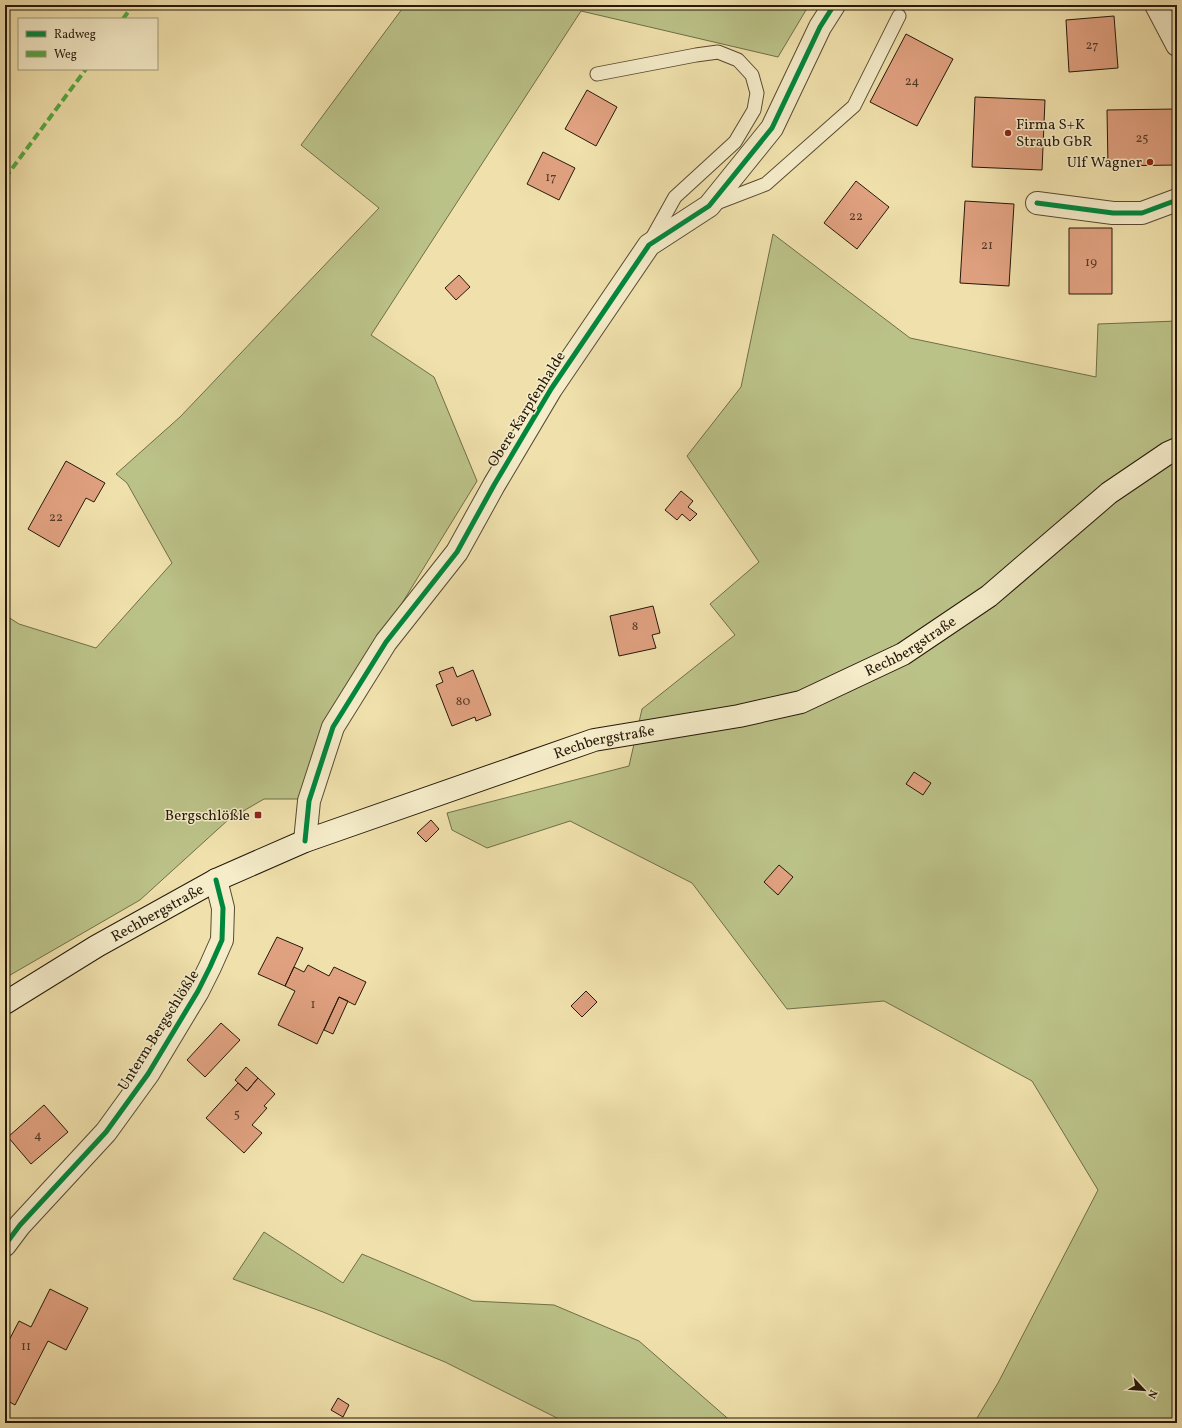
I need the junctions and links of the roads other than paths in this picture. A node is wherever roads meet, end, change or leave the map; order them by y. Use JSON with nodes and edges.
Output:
{"nodes":[{"id":1,"x":834,"y":5,"type":"edge"},
{"id":2,"x":1156,"y":5,"type":"edge"},
{"id":3,"x":899,"y":16,"type":"dead end"},
{"id":4,"x":1177,"y":45,"type":"edge"},
{"id":5,"x":597,"y":74,"type":"dead end"},
{"id":6,"x":1177,"y":200,"type":"edge"},
{"id":7,"x":1037,"y":203,"type":"dead end"},
{"id":8,"x":709,"y":206,"type":"junction"},
{"id":9,"x":649,"y":245,"type":"junction"},
{"id":10,"x":1177,"y":449,"type":"edge"},
{"id":11,"x":305,"y":841,"type":"junction"},
{"id":12,"x":216,"y":880,"type":"junction"},
{"id":13,"x":5,"y":1003,"type":"edge"},
{"id":14,"x":5,"y":1245,"type":"edge"}],
"edges":[{"from":1,"to":8,"type":"street","name":"Obere Karpfenhalde"},
{"from":2,"to":4,"type":"street"},
{"from":3,"to":8,"type":"lane"},
{"from":5,"to":9,"type":"lane"},
{"from":6,"to":7,"type":"street"},
{"from":8,"to":9,"type":"street","name":"Obere Karpfenhalde"},
{"from":9,"to":11,"type":"street","name":"Obere Karpfenhalde"},
{"from":10,"to":11,"type":"street","name":"Rechbergstraße"},
{"from":11,"to":12,"type":"street","name":"Rechbergstraße"},
{"from":12,"to":13,"type":"street","name":"Rechbergstraße"},
{"from":12,"to":14,"type":"street","name":"Unterm Bergschlößle"}]}
